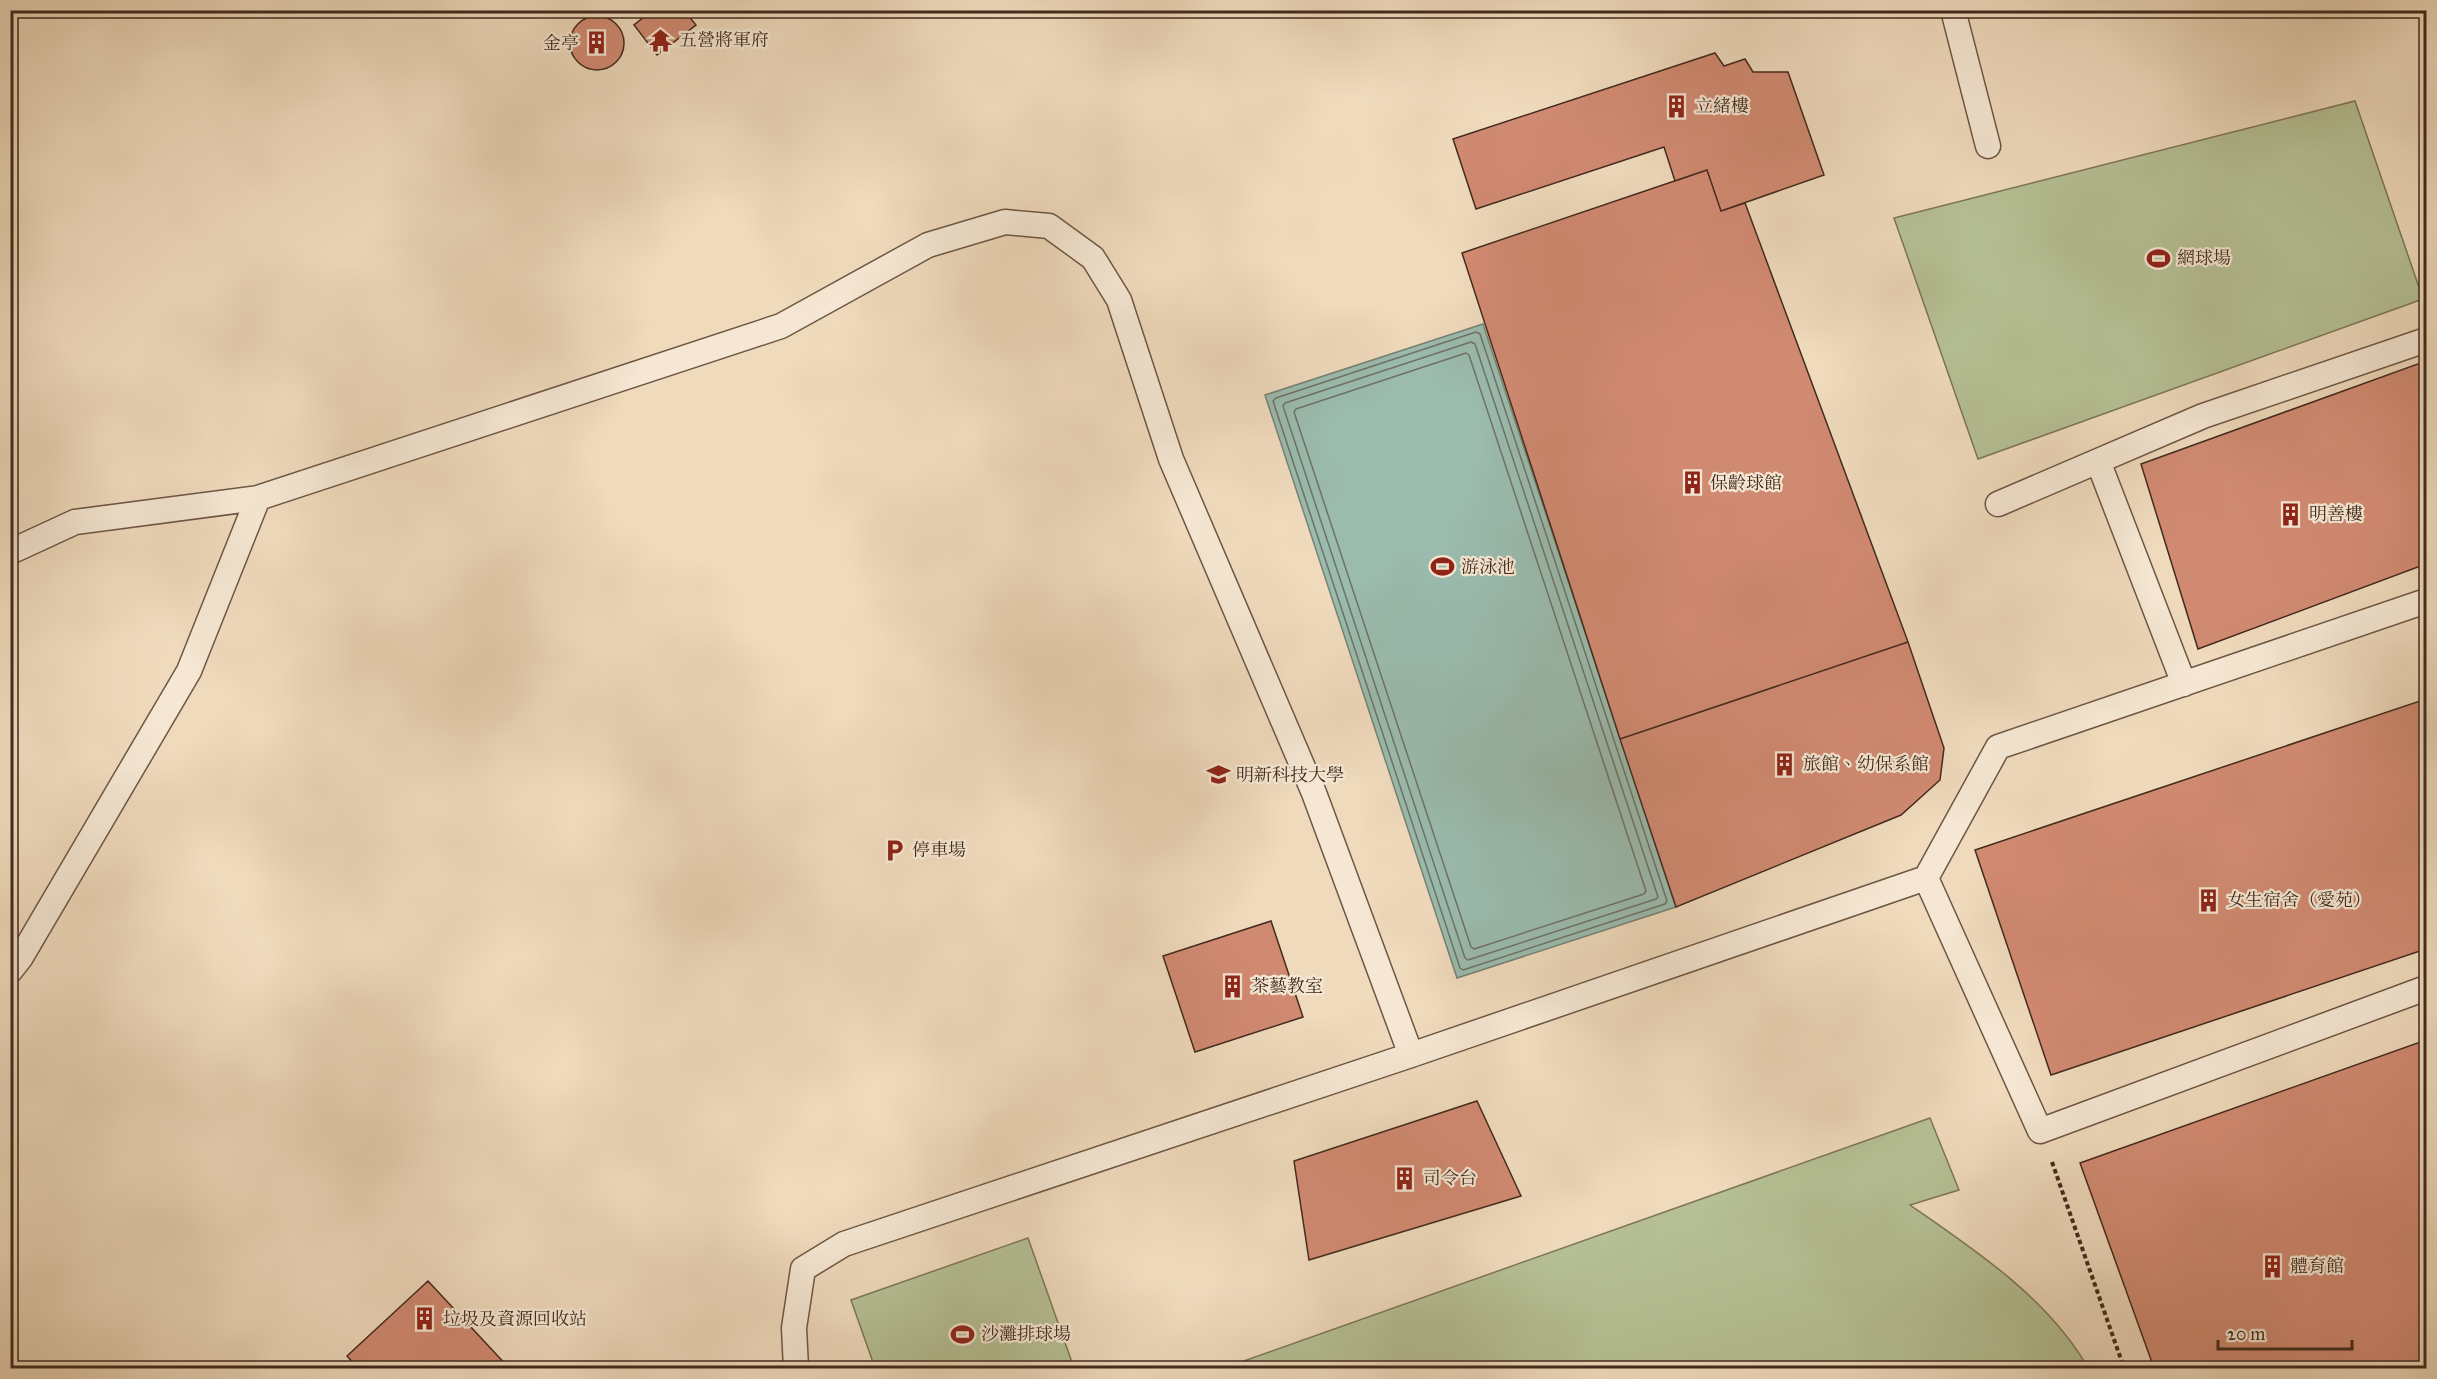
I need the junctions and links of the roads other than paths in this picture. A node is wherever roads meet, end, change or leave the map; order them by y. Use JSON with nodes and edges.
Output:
{"nodes":[{"id":1,"x":1953,"y":10,"type":"edge"},
{"id":2,"x":1988,"y":146,"type":"dead end"},
{"id":3,"x":2427,"y":340,"type":"edge"},
{"id":4,"x":2098,"y":461,"type":"junction"},
{"id":5,"x":258,"y":498,"type":"junction"},
{"id":6,"x":1998,"y":504,"type":"dead end"},
{"id":7,"x":10,"y":552,"type":"edge"},
{"id":8,"x":2427,"y":601,"type":"edge"},
{"id":9,"x":2184,"y":684,"type":"junction"},
{"id":10,"x":1926,"y":878,"type":"junction"},
{"id":11,"x":10,"y":971,"type":"edge"},
{"id":12,"x":2427,"y":988,"type":"edge"},
{"id":13,"x":1412,"y":1055,"type":"junction"},
{"id":14,"x":796,"y":1368,"type":"edge"}],
"edges":[{"from":1,"to":2,"type":"lane"},
{"from":3,"to":4,"type":"lane"},
{"from":4,"to":6,"type":"lane"},
{"from":4,"to":9,"type":"lane"},
{"from":5,"to":7,"type":"lane"},
{"from":5,"to":11,"type":"lane"},
{"from":5,"to":13,"type":"lane"},
{"from":8,"to":9,"type":"lane"},
{"from":9,"to":10,"type":"lane"},
{"from":10,"to":12,"type":"lane"},
{"from":10,"to":13,"type":"lane"},
{"from":13,"to":14,"type":"lane"}]}
